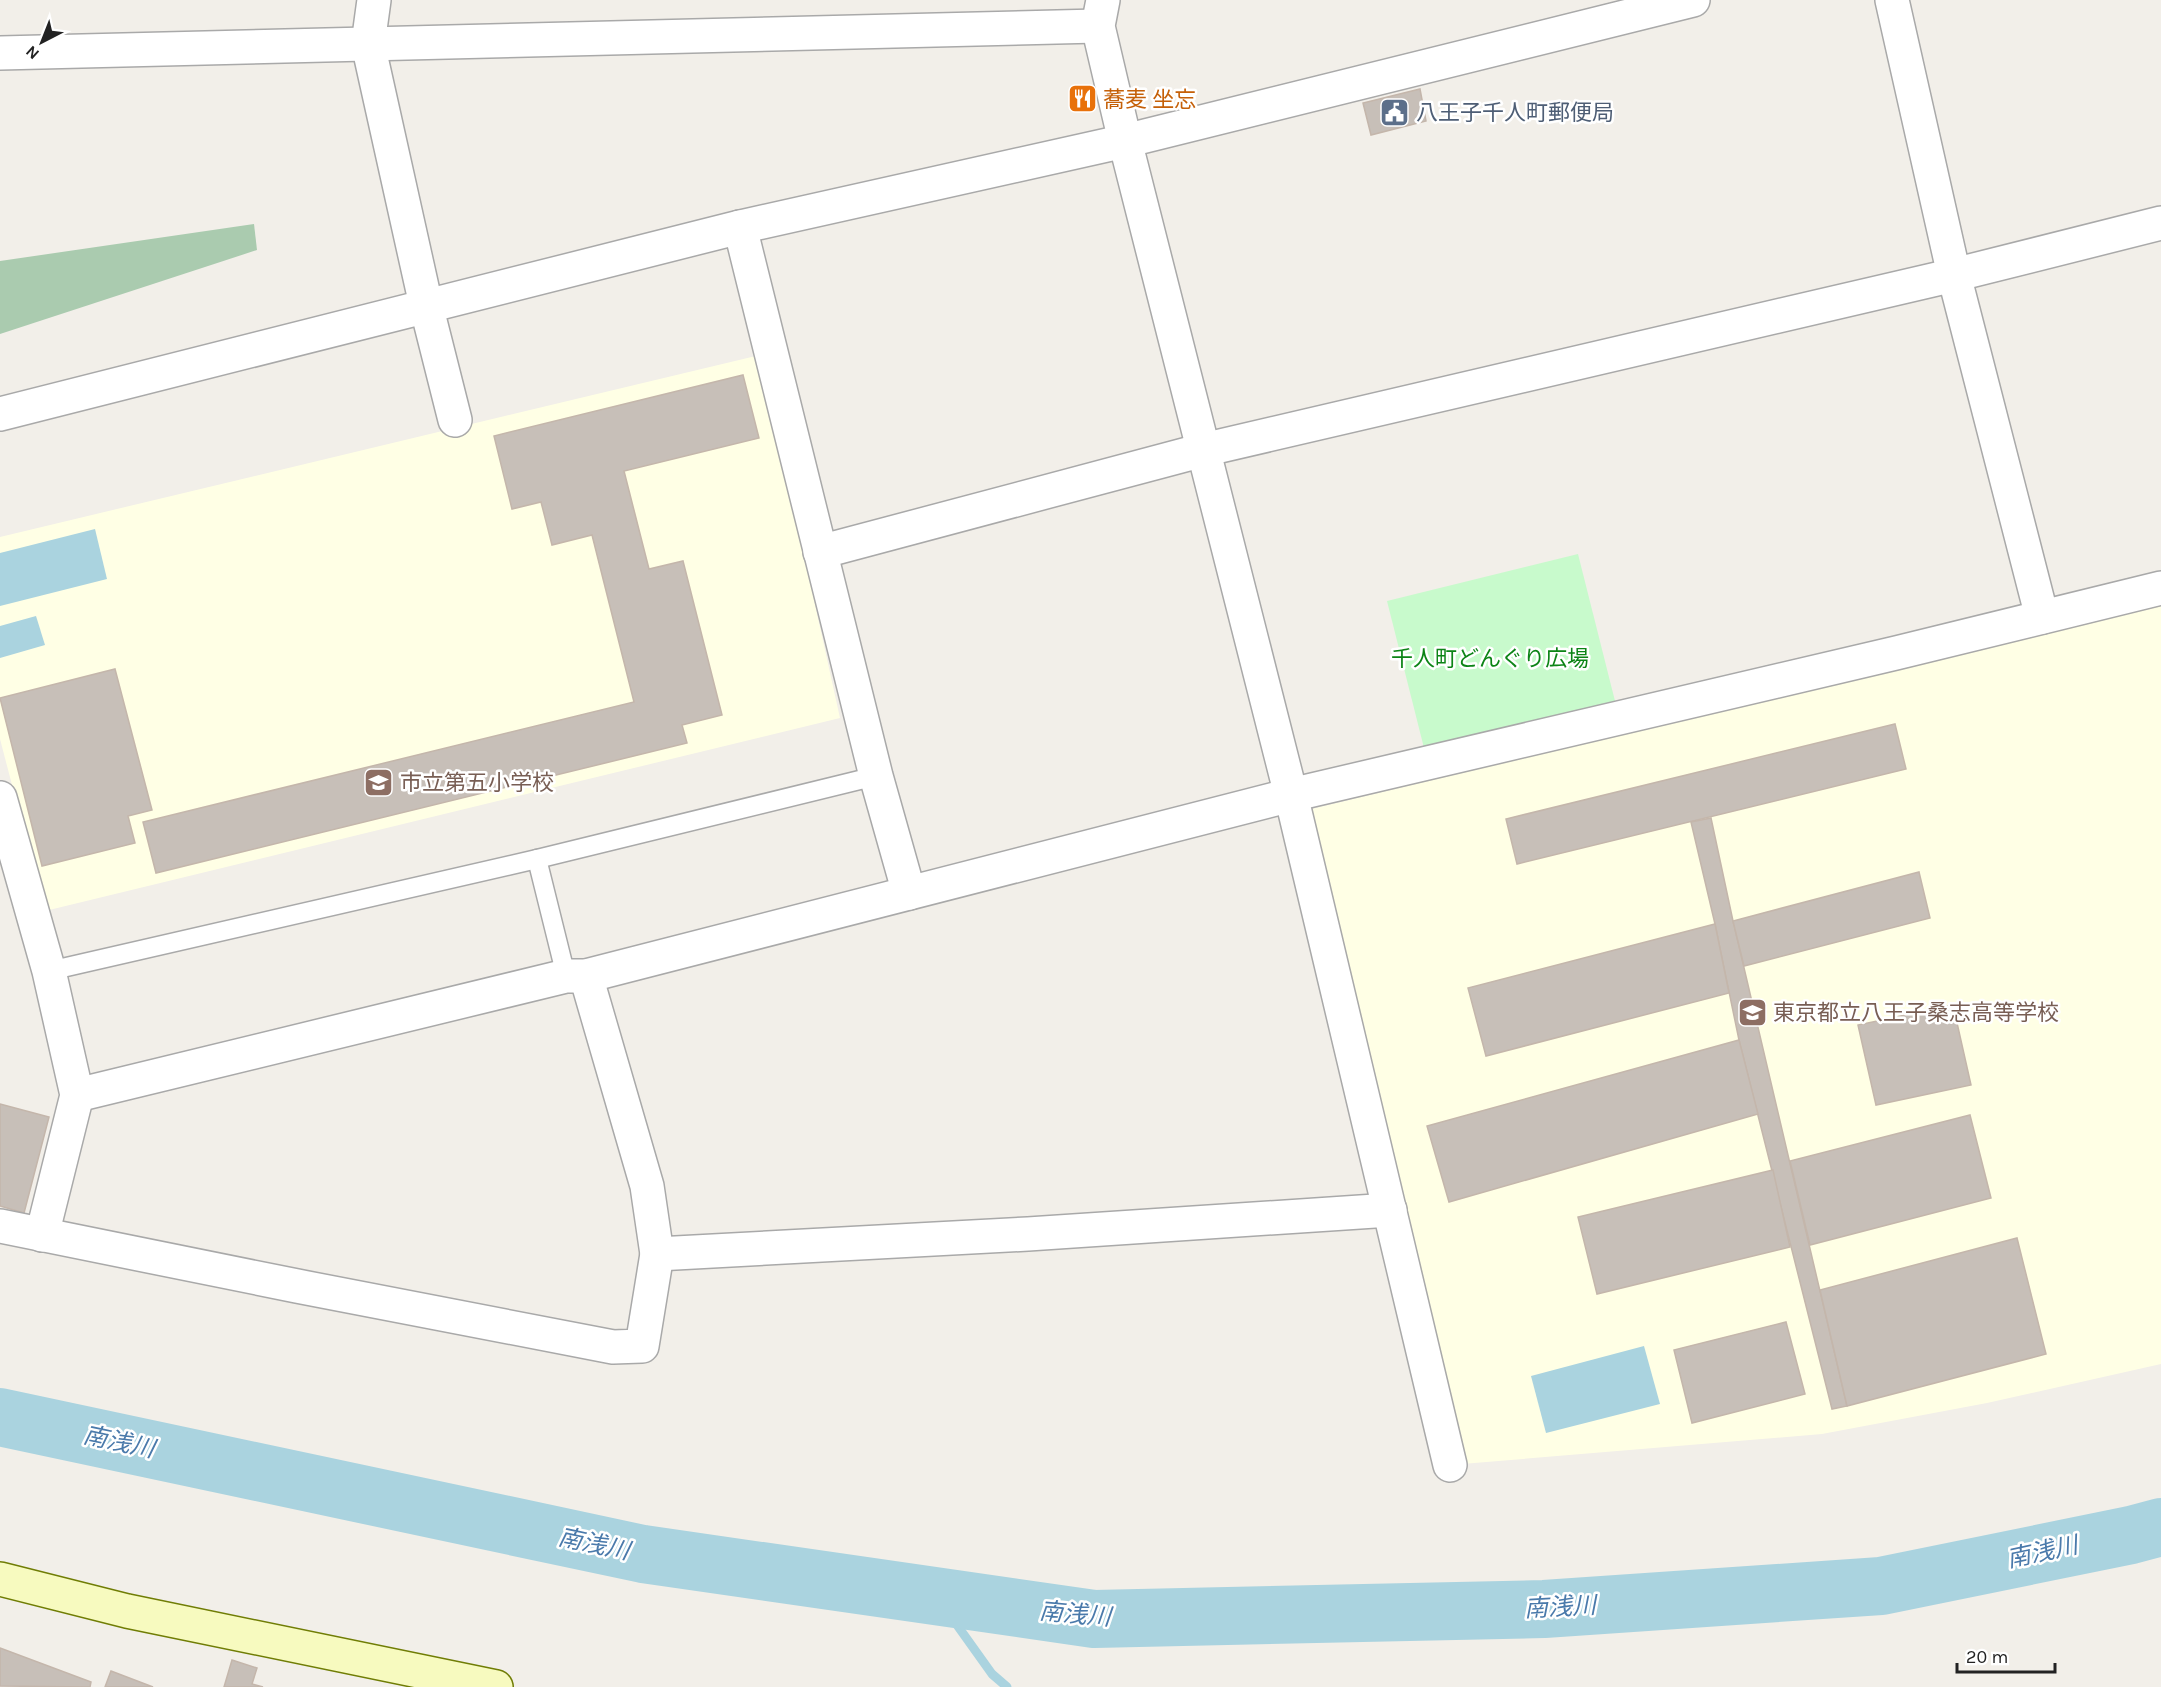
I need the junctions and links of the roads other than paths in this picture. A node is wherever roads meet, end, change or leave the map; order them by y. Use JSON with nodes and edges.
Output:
{"nodes":[{"id":1,"x":375,"y":0,"type":"edge"},
{"id":2,"x":1693,"y":0,"type":"edge"},
{"id":3,"x":1892,"y":0,"type":"edge"},
{"id":4,"x":1101,"y":13,"type":"edge"},
{"id":5,"x":368,"y":45,"type":"junction"},
{"id":6,"x":0,"y":53,"type":"edge"},
{"id":7,"x":1125,"y":141,"type":"junction"},
{"id":8,"x":2161,"y":223,"type":"edge"},
{"id":9,"x":740,"y":227,"type":"junction"},
{"id":10,"x":1953,"y":275,"type":"junction"},
{"id":11,"x":426,"y":305,"type":"junction"},
{"id":12,"x":0,"y":414,"type":"edge"},
{"id":13,"x":455,"y":420,"type":"dead end"},
{"id":14,"x":1203,"y":450,"type":"junction"},
{"id":15,"x":820,"y":552,"type":"junction"},
{"id":16,"x":2161,"y":588,"type":"edge"},
{"id":17,"x":2042,"y":617,"type":"junction"},
{"id":18,"x":876,"y":776,"type":"junction"},
{"id":19,"x":1291,"y":795,"type":"junction"},
{"id":20,"x":0,"y":798,"type":"edge"},
{"id":21,"x":537,"y":859,"type":"junction"},
{"id":22,"x":909,"y":893,"type":"junction"},
{"id":23,"x":49,"y":971,"type":"junction"},
{"id":24,"x":576,"y":976,"type":"junction"},
{"id":25,"x":77,"y":1095,"type":"junction"},
{"id":26,"x":1390,"y":1210,"type":"junction"},
{"id":27,"x":0,"y":1226,"type":"edge"},
{"id":28,"x":42,"y":1235,"type":"junction"},
{"id":29,"x":657,"y":1254,"type":"junction"},
{"id":30,"x":1450,"y":1465,"type":"dead end"},
{"id":31,"x":0,"y":1579,"type":"edge"},
{"id":32,"x":452,"y":1683,"type":"edge"},
{"id":33,"x":496,"y":1687,"type":"edge"}],
"edges":[{"from":1,"to":5,"type":"street"},
{"from":2,"to":7,"type":"street"},
{"from":3,"to":10,"type":"street"},
{"from":4,"to":5,"type":"street"},
{"from":4,"to":7,"type":"street"},
{"from":5,"to":6,"type":"street"},
{"from":5,"to":11,"type":"street"},
{"from":7,"to":9,"type":"street"},
{"from":7,"to":14,"type":"street"},
{"from":8,"to":10,"type":"street"},
{"from":9,"to":11,"type":"street"},
{"from":9,"to":15,"type":"street"},
{"from":10,"to":14,"type":"street"},
{"from":10,"to":17,"type":"street"},
{"from":11,"to":12,"type":"street"},
{"from":11,"to":13,"type":"street"},
{"from":14,"to":15,"type":"street"},
{"from":14,"to":19,"type":"street"},
{"from":15,"to":18,"type":"street"},
{"from":16,"to":17,"type":"street"},
{"from":17,"to":19,"type":"street"},
{"from":18,"to":21,"type":"lane"},
{"from":18,"to":22,"type":"street"},
{"from":19,"to":22,"type":"street"},
{"from":19,"to":26,"type":"street"},
{"from":20,"to":23,"type":"street"},
{"from":21,"to":23,"type":"lane"},
{"from":21,"to":24,"type":"lane"},
{"from":22,"to":24,"type":"street"},
{"from":23,"to":25,"type":"street"},
{"from":24,"to":25,"type":"street"},
{"from":24,"to":29,"type":"street"},
{"from":25,"to":28,"type":"street"},
{"from":26,"to":29,"type":"street"},
{"from":26,"to":30,"type":"street"},
{"from":27,"to":28,"type":"street"},
{"from":28,"to":29,"type":"street"},
{"from":31,"to":32,"type":"street"},
{"from":32,"to":33,"type":"street"}]}
